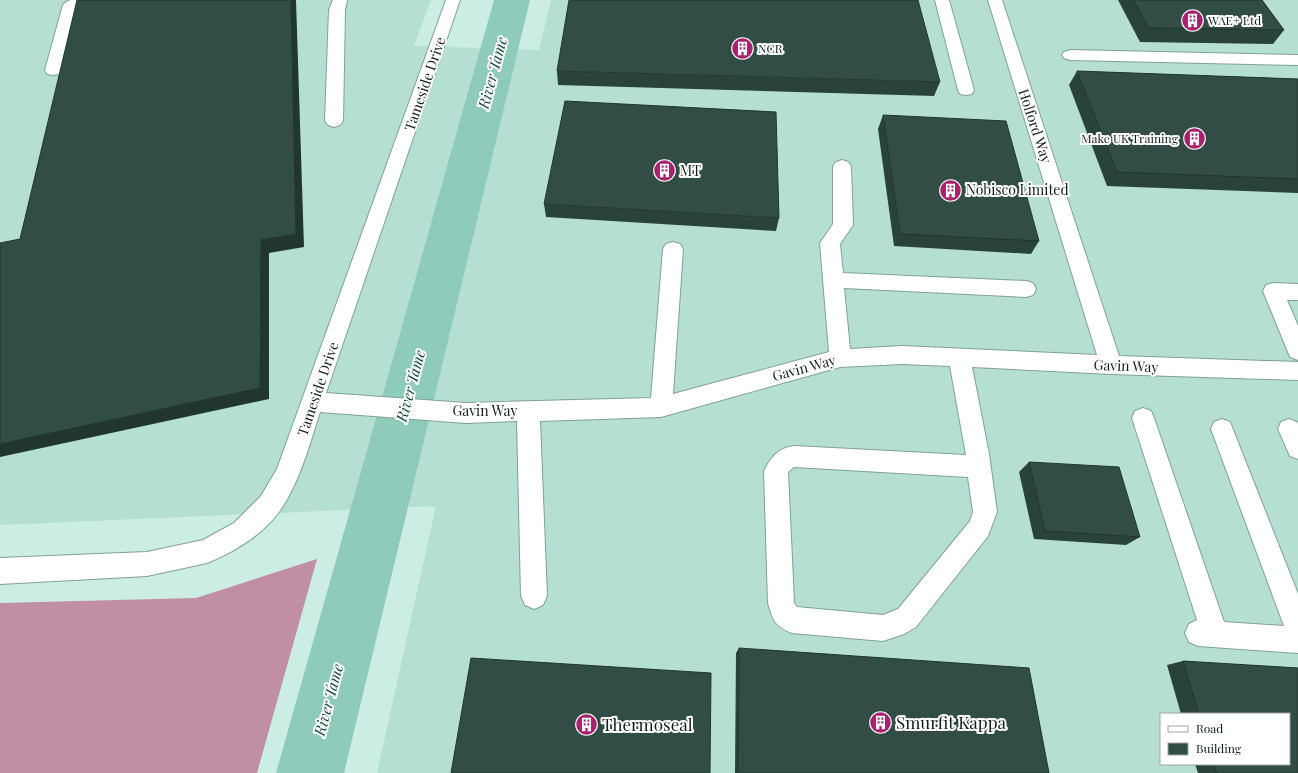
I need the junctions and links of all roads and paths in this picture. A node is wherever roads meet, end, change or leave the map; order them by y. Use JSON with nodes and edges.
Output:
{"nodes":[{"id":1,"x":85,"y":0,"type":"edge"},
{"id":2,"x":340,"y":0,"type":"edge"},
{"id":3,"x":454,"y":0,"type":"edge"},
{"id":4,"x":942,"y":0,"type":"edge"},
{"id":5,"x":994,"y":0,"type":"edge"},
{"id":6,"x":1070,"y":55,"type":"dead end"},
{"id":7,"x":1298,"y":60,"type":"edge"},
{"id":8,"x":53,"y":70,"type":"dead end"},
{"id":9,"x":966,"y":90,"type":"dead end"},
{"id":10,"x":334,"y":121,"type":"dead end"},
{"id":11,"x":842,"y":166,"type":"dead end"},
{"id":12,"x":673,"y":249,"type":"dead end"},
{"id":13,"x":833,"y":280,"type":"junction"},
{"id":14,"x":1026,"y":289,"type":"dead end"},
{"id":15,"x":1298,"y":292,"type":"edge"},
{"id":16,"x":1298,"y":350,"type":"edge"},
{"id":17,"x":840,"y":358,"type":"junction"},
{"id":18,"x":959,"y":358,"type":"junction"},
{"id":19,"x":1111,"y":365,"type":"junction"},
{"id":20,"x":1298,"y":371,"type":"edge"},
{"id":21,"x":314,"y":402,"type":"junction"},
{"id":22,"x":661,"y":407,"type":"junction"},
{"id":23,"x":528,"y":411,"type":"junction"},
{"id":24,"x":1143,"y":418,"type":"dead end"},
{"id":25,"x":1222,"y":429,"type":"dead end"},
{"id":26,"x":979,"y":467,"type":"junction"},
{"id":27,"x":0,"y":571,"type":"edge"},
{"id":28,"x":534,"y":596,"type":"dead end"},
{"id":29,"x":1298,"y":628,"type":"edge"},
{"id":30,"x":1298,"y":640,"type":"edge"}],
"edges":[{"from":1,"to":8,"type":"street"},
{"from":2,"to":10,"type":"street"},
{"from":3,"to":21,"type":"street","name":"Tameside Drive"},
{"from":4,"to":9,"type":"street"},
{"from":5,"to":19,"type":"street","name":"Holford Way"},
{"from":6,"to":7,"type":"street"},
{"from":11,"to":13,"type":"street"},
{"from":12,"to":22,"type":"street"},
{"from":13,"to":14,"type":"street"},
{"from":13,"to":17,"type":"street"},
{"from":15,"to":16,"type":"street"},
{"from":17,"to":18,"type":"street","name":"Gavin Way"},
{"from":17,"to":22,"type":"street","name":"Gavin Way"},
{"from":18,"to":19,"type":"street","name":"Gavin Way"},
{"from":18,"to":26,"type":"street"},
{"from":19,"to":20,"type":"street","name":"Gavin Way"},
{"from":21,"to":23,"type":"street","name":"Gavin Way"},
{"from":21,"to":27,"type":"street","name":"Tameside Drive"},
{"from":22,"to":23,"type":"street","name":"Gavin Way"},
{"from":23,"to":28,"type":"street"},
{"from":24,"to":30,"type":"street"},
{"from":25,"to":29,"type":"street"},
{"from":26,"to":26,"type":"street"}]}
